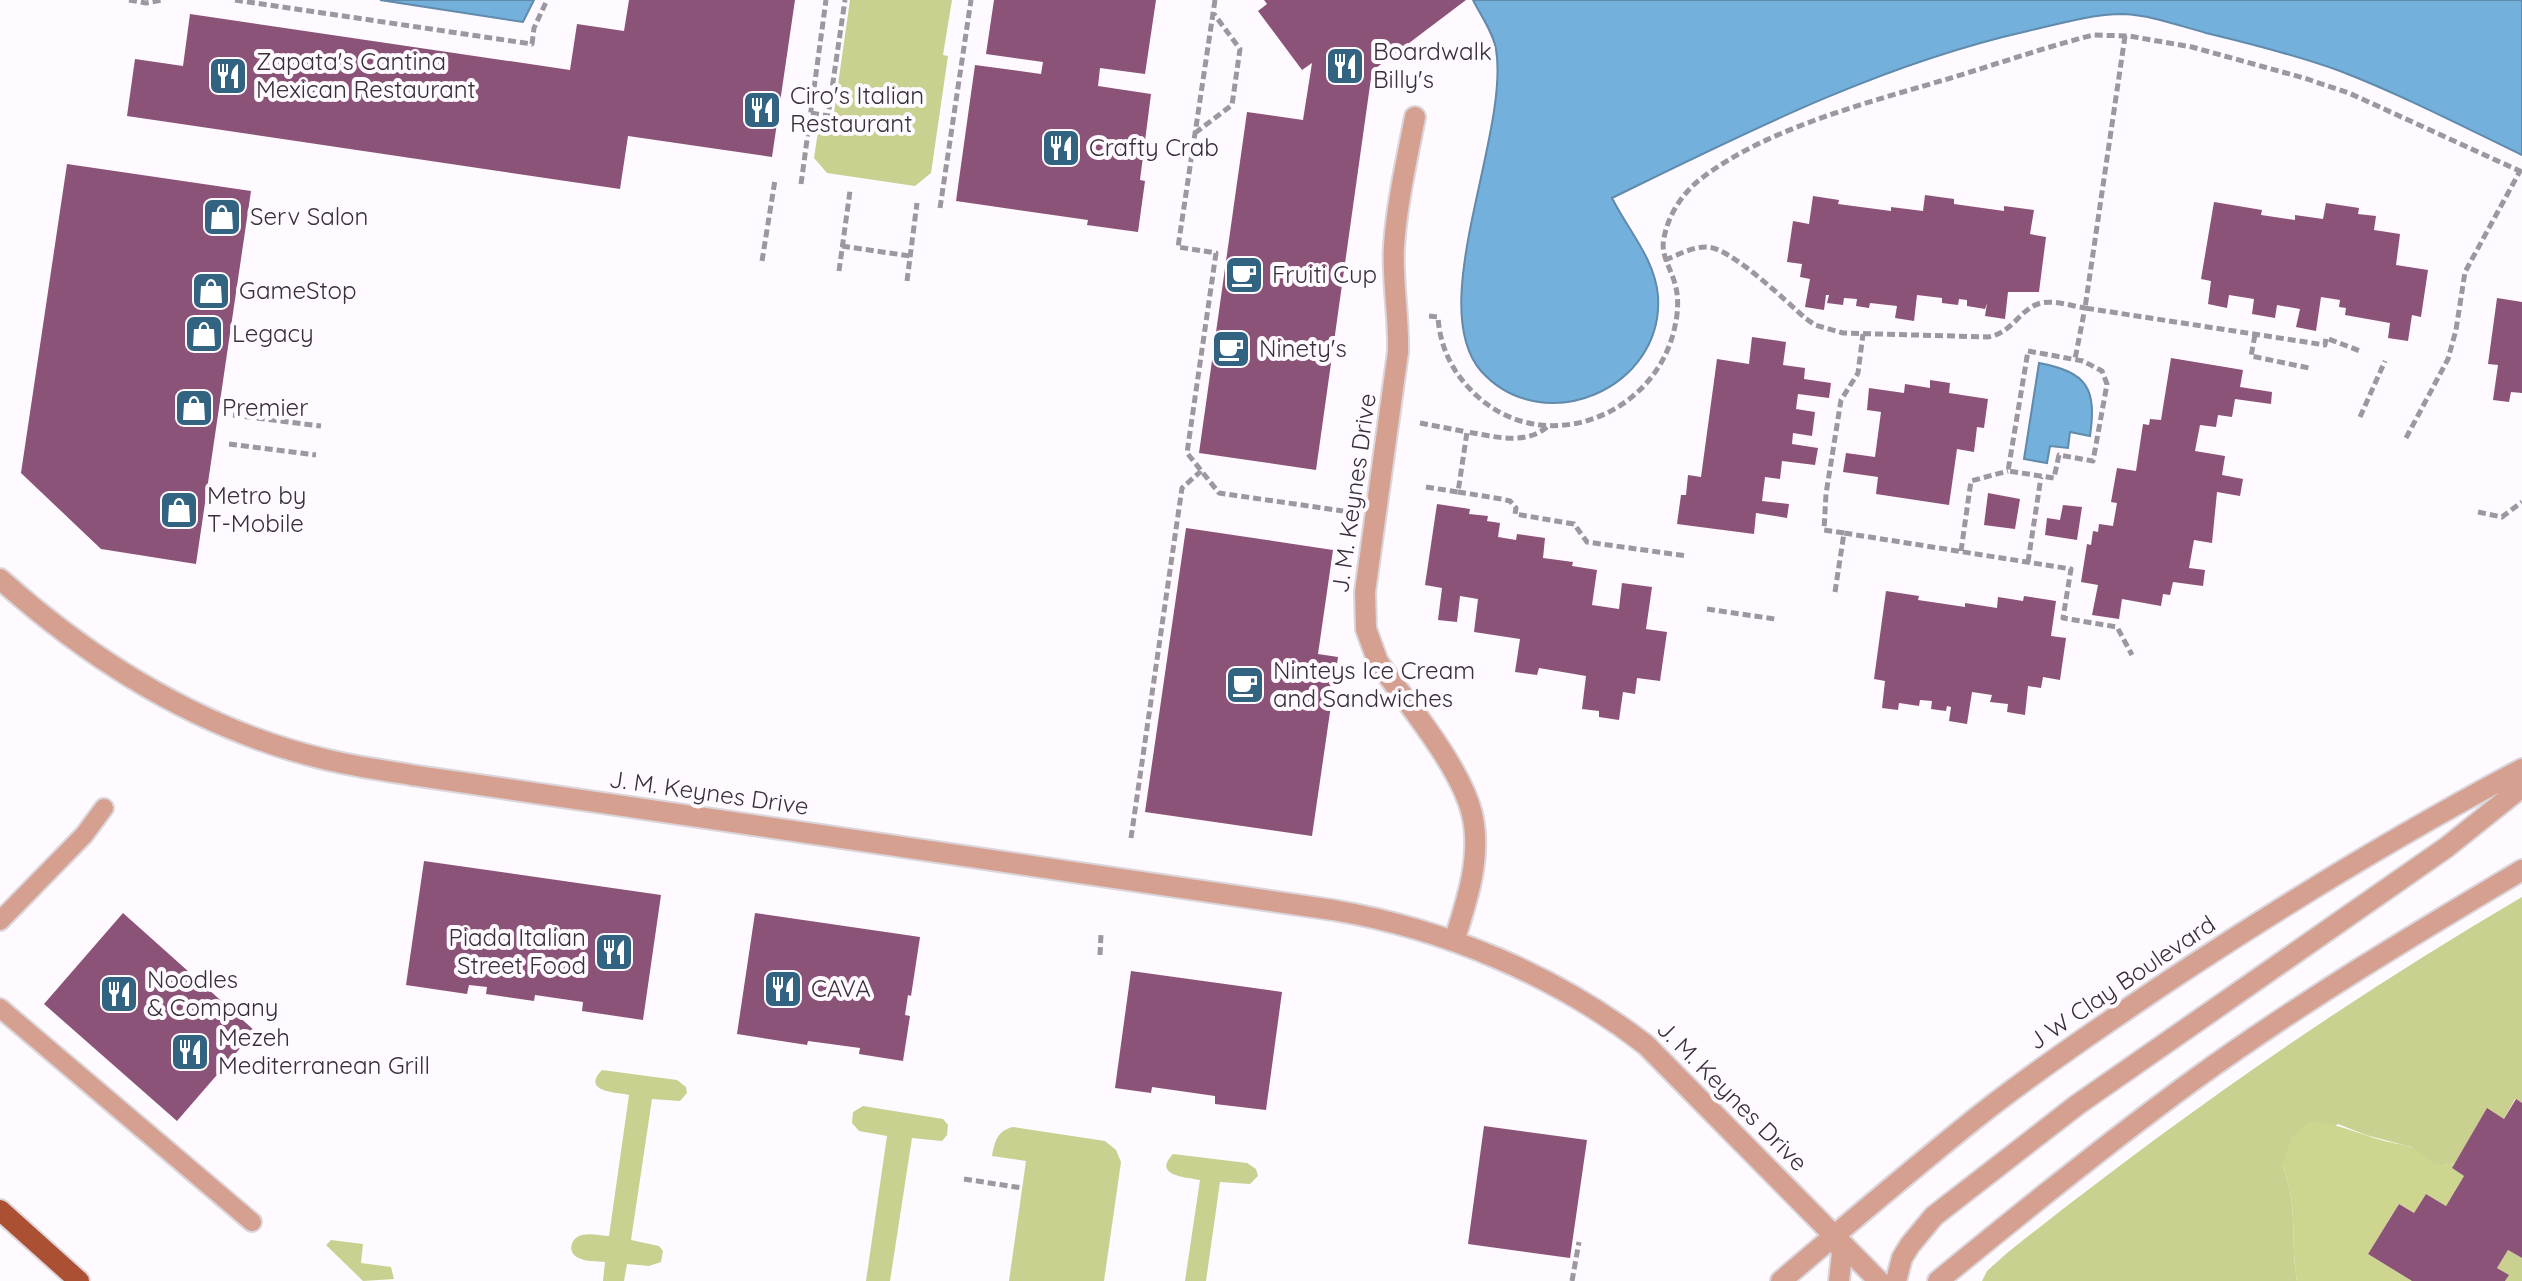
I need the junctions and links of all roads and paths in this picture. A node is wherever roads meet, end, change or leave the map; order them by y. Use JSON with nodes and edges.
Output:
{"nodes":[{"id":1,"x":129,"y":0,"type":"edge"},
{"id":2,"x":162,"y":0,"type":"edge"},
{"id":3,"x":235,"y":0,"type":"edge"},
{"id":4,"x":547,"y":0,"type":"edge"},
{"id":5,"x":826,"y":0,"type":"edge"},
{"id":6,"x":845,"y":0,"type":"edge"},
{"id":7,"x":971,"y":0,"type":"edge"},
{"id":8,"x":1215,"y":0,"type":"edge"},
{"id":9,"x":1213,"y":13,"type":"junction"},
{"id":10,"x":2125,"y":36,"type":"junction"},
{"id":11,"x":811,"y":113,"type":"junction"},
{"id":12,"x":1415,"y":117,"type":"dead end"},
{"id":13,"x":1194,"y":134,"type":"junction"},
{"id":14,"x":2521,"y":172,"type":"edge"},
{"id":15,"x":775,"y":180,"type":"dead end"},
{"id":16,"x":801,"y":184,"type":"dead end"},
{"id":17,"x":850,"y":191,"type":"dead end"},
{"id":18,"x":917,"y":203,"type":"dead end"},
{"id":19,"x":940,"y":208,"type":"dead end"},
{"id":20,"x":842,"y":246,"type":"junction"},
{"id":21,"x":910,"y":256,"type":"junction"},
{"id":22,"x":1665,"y":260,"type":"junction"},
{"id":23,"x":762,"y":261,"type":"dead end"},
{"id":24,"x":839,"y":271,"type":"dead end"},
{"id":25,"x":907,"y":281,"type":"dead end"},
{"id":26,"x":2085,"y":308,"type":"junction"},
{"id":27,"x":1418,"y":315,"type":"dead end"},
{"id":28,"x":1863,"y":334,"type":"junction"},
{"id":29,"x":2255,"y":335,"type":"junction"},
{"id":30,"x":2360,"y":351,"type":"dead end"},
{"id":31,"x":2075,"y":359,"type":"junction"},
{"id":32,"x":2385,"y":361,"type":"dead end"},
{"id":33,"x":2309,"y":368,"type":"dead end"},
{"id":34,"x":233,"y":415,"type":"dead end"},
{"id":35,"x":2360,"y":417,"type":"dead end"},
{"id":36,"x":1422,"y":423,"type":"dead end"},
{"id":37,"x":321,"y":426,"type":"dead end"},
{"id":38,"x":1548,"y":427,"type":"junction"},
{"id":39,"x":1467,"y":432,"type":"junction"},
{"id":40,"x":2406,"y":438,"type":"dead end"},
{"id":41,"x":229,"y":444,"type":"dead end"},
{"id":42,"x":316,"y":455,"type":"dead end"},
{"id":43,"x":1201,"y":471,"type":"junction"},
{"id":44,"x":2008,"y":471,"type":"junction"},
{"id":45,"x":2041,"y":477,"type":"junction"},
{"id":46,"x":1426,"y":487,"type":"dead end"},
{"id":47,"x":1458,"y":492,"type":"junction"},
{"id":48,"x":2522,"y":502,"type":"edge"},
{"id":49,"x":1352,"y":512,"type":"dead end"},
{"id":50,"x":2478,"y":512,"type":"dead end"},
{"id":51,"x":1844,"y":533,"type":"junction"},
{"id":52,"x":1961,"y":551,"type":"junction"},
{"id":53,"x":1687,"y":556,"type":"dead end"},
{"id":54,"x":2028,"y":562,"type":"junction"},
{"id":55,"x":0,"y":579,"type":"edge"},
{"id":56,"x":1835,"y":592,"type":"dead end"},
{"id":57,"x":1707,"y":609,"type":"dead end"},
{"id":58,"x":1775,"y":619,"type":"dead end"},
{"id":59,"x":2132,"y":655,"type":"dead end"},
{"id":60,"x":2522,"y":769,"type":"edge"},
{"id":61,"x":2522,"y":787,"type":"edge"},
{"id":62,"x":104,"y":808,"type":"dead end"},
{"id":63,"x":1131,"y":838,"type":"dead end"},
{"id":64,"x":2522,"y":870,"type":"edge"},
{"id":65,"x":0,"y":921,"type":"edge"},
{"id":66,"x":1101,"y":934,"type":"dead end"},
{"id":67,"x":1454,"y":941,"type":"junction"},
{"id":68,"x":1100,"y":955,"type":"dead end"},
{"id":69,"x":0,"y":1008,"type":"edge"},
{"id":70,"x":964,"y":1179,"type":"dead end"},
{"id":71,"x":1022,"y":1188,"type":"dead end"},
{"id":72,"x":0,"y":1210,"type":"edge"},
{"id":73,"x":252,"y":1222,"type":"dead end"},
{"id":74,"x":1835,"y":1235,"type":"junction"},
{"id":75,"x":1579,"y":1242,"type":"dead end"},
{"id":76,"x":79,"y":1281,"type":"edge"},
{"id":77,"x":1572,"y":1281,"type":"edge"},
{"id":78,"x":1781,"y":1281,"type":"edge"},
{"id":79,"x":1839,"y":1281,"type":"edge"},
{"id":80,"x":1879,"y":1281,"type":"edge"},
{"id":81,"x":1896,"y":1281,"type":"edge"},
{"id":82,"x":1938,"y":1281,"type":"edge"}],
"edges":[{"from":1,"to":2,"type":"path"},
{"from":3,"to":4,"type":"path"},
{"from":5,"to":11,"type":"path"},
{"from":6,"to":11,"type":"path"},
{"from":7,"to":19,"type":"path"},
{"from":8,"to":9,"type":"path"},
{"from":9,"to":13,"type":"path"},
{"from":9,"to":13,"type":"path"},
{"from":10,"to":14,"type":"path"},
{"from":10,"to":22,"type":"path"},
{"from":10,"to":26,"type":"path"},
{"from":11,"to":16,"type":"path"},
{"from":12,"to":67,"type":"street","name":"J. M. Keynes Drive"},
{"from":13,"to":43,"type":"path"},
{"from":14,"to":40,"type":"path"},
{"from":15,"to":23,"type":"path"},
{"from":17,"to":20,"type":"path"},
{"from":18,"to":21,"type":"path"},
{"from":20,"to":21,"type":"path"},
{"from":20,"to":24,"type":"path"},
{"from":21,"to":25,"type":"path"},
{"from":22,"to":28,"type":"path"},
{"from":22,"to":38,"type":"path"},
{"from":26,"to":28,"type":"path"},
{"from":26,"to":29,"type":"path"},
{"from":26,"to":31,"type":"path"},
{"from":27,"to":38,"type":"path"},
{"from":28,"to":51,"type":"path"},
{"from":29,"to":30,"type":"path"},
{"from":29,"to":33,"type":"path"},
{"from":31,"to":44,"type":"path"},
{"from":31,"to":45,"type":"path"},
{"from":32,"to":35,"type":"path"},
{"from":34,"to":37,"type":"path"},
{"from":36,"to":39,"type":"path"},
{"from":38,"to":39,"type":"path"},
{"from":39,"to":47,"type":"path"},
{"from":41,"to":42,"type":"path"},
{"from":43,"to":49,"type":"path"},
{"from":43,"to":63,"type":"path"},
{"from":44,"to":45,"type":"path"},
{"from":44,"to":52,"type":"path"},
{"from":45,"to":54,"type":"path"},
{"from":46,"to":47,"type":"path"},
{"from":47,"to":53,"type":"path"},
{"from":48,"to":50,"type":"path"},
{"from":51,"to":52,"type":"path"},
{"from":51,"to":56,"type":"path"},
{"from":52,"to":54,"type":"path"},
{"from":54,"to":59,"type":"path"},
{"from":55,"to":67,"type":"street","name":"J. M. Keynes Drive"},
{"from":57,"to":58,"type":"path"},
{"from":60,"to":74,"type":"street","name":"J W Clay Boulevard"},
{"from":61,"to":81,"type":"street"},
{"from":62,"to":65,"type":"lane"},
{"from":64,"to":82,"type":"street"},
{"from":66,"to":68,"type":"path"},
{"from":67,"to":74,"type":"street","name":"J. M. Keynes Drive"},
{"from":69,"to":73,"type":"lane"},
{"from":70,"to":71,"type":"path"},
{"from":72,"to":76,"type":"main road"},
{"from":74,"to":78,"type":"street","name":"J W Clay Boulevard"},
{"from":74,"to":79,"type":"street"},
{"from":74,"to":80,"type":"street","name":"J. M. Keynes Drive"},
{"from":75,"to":77,"type":"path"}]}
